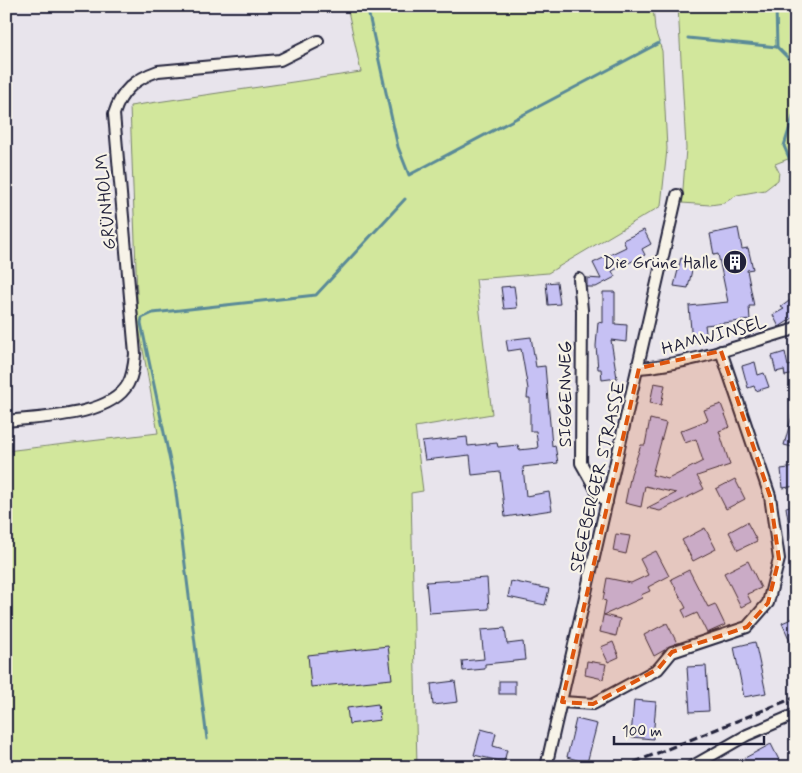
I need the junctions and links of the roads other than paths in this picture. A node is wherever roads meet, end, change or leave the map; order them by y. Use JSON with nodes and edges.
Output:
{"nodes":[{"id":1,"x":318,"y":42,"type":"dead end"},
{"id":2,"x":677,"y":195,"type":"dead end"},
{"id":3,"x":579,"y":278,"type":"dead end"},
{"id":4,"x":796,"y":327,"type":"edge"},
{"id":5,"x":721,"y":351,"type":"junction"},
{"id":6,"x":639,"y":368,"type":"junction"},
{"id":7,"x":6,"y":421,"type":"edge"},
{"id":8,"x":606,"y":502,"type":"junction"},
{"id":9,"x":562,"y":702,"type":"junction"},
{"id":10,"x":796,"y":714,"type":"edge"},
{"id":11,"x":546,"y":767,"type":"edge"},
{"id":12,"x":690,"y":767,"type":"edge"}],
"edges":[{"from":1,"to":7,"type":"street","name":"GRÜNHOLM"},
{"from":2,"to":6,"type":"street","name":"SEGEBERGER STRASSE"},
{"from":3,"to":8,"type":"street","name":"SIGGENWEG"},
{"from":4,"to":5,"type":"street","name":"HAMWINSEL"},
{"from":5,"to":6,"type":"street","name":"HAMWINSEL"},
{"from":5,"to":9,"type":"street"},
{"from":6,"to":8,"type":"street","name":"SEGEBERGER STRASSE"},
{"from":8,"to":9,"type":"street","name":"SEGEBERGER STRASSE"},
{"from":9,"to":11,"type":"street","name":"SEGEBERGER STRASSE"},
{"from":10,"to":12,"type":"street"}]}
